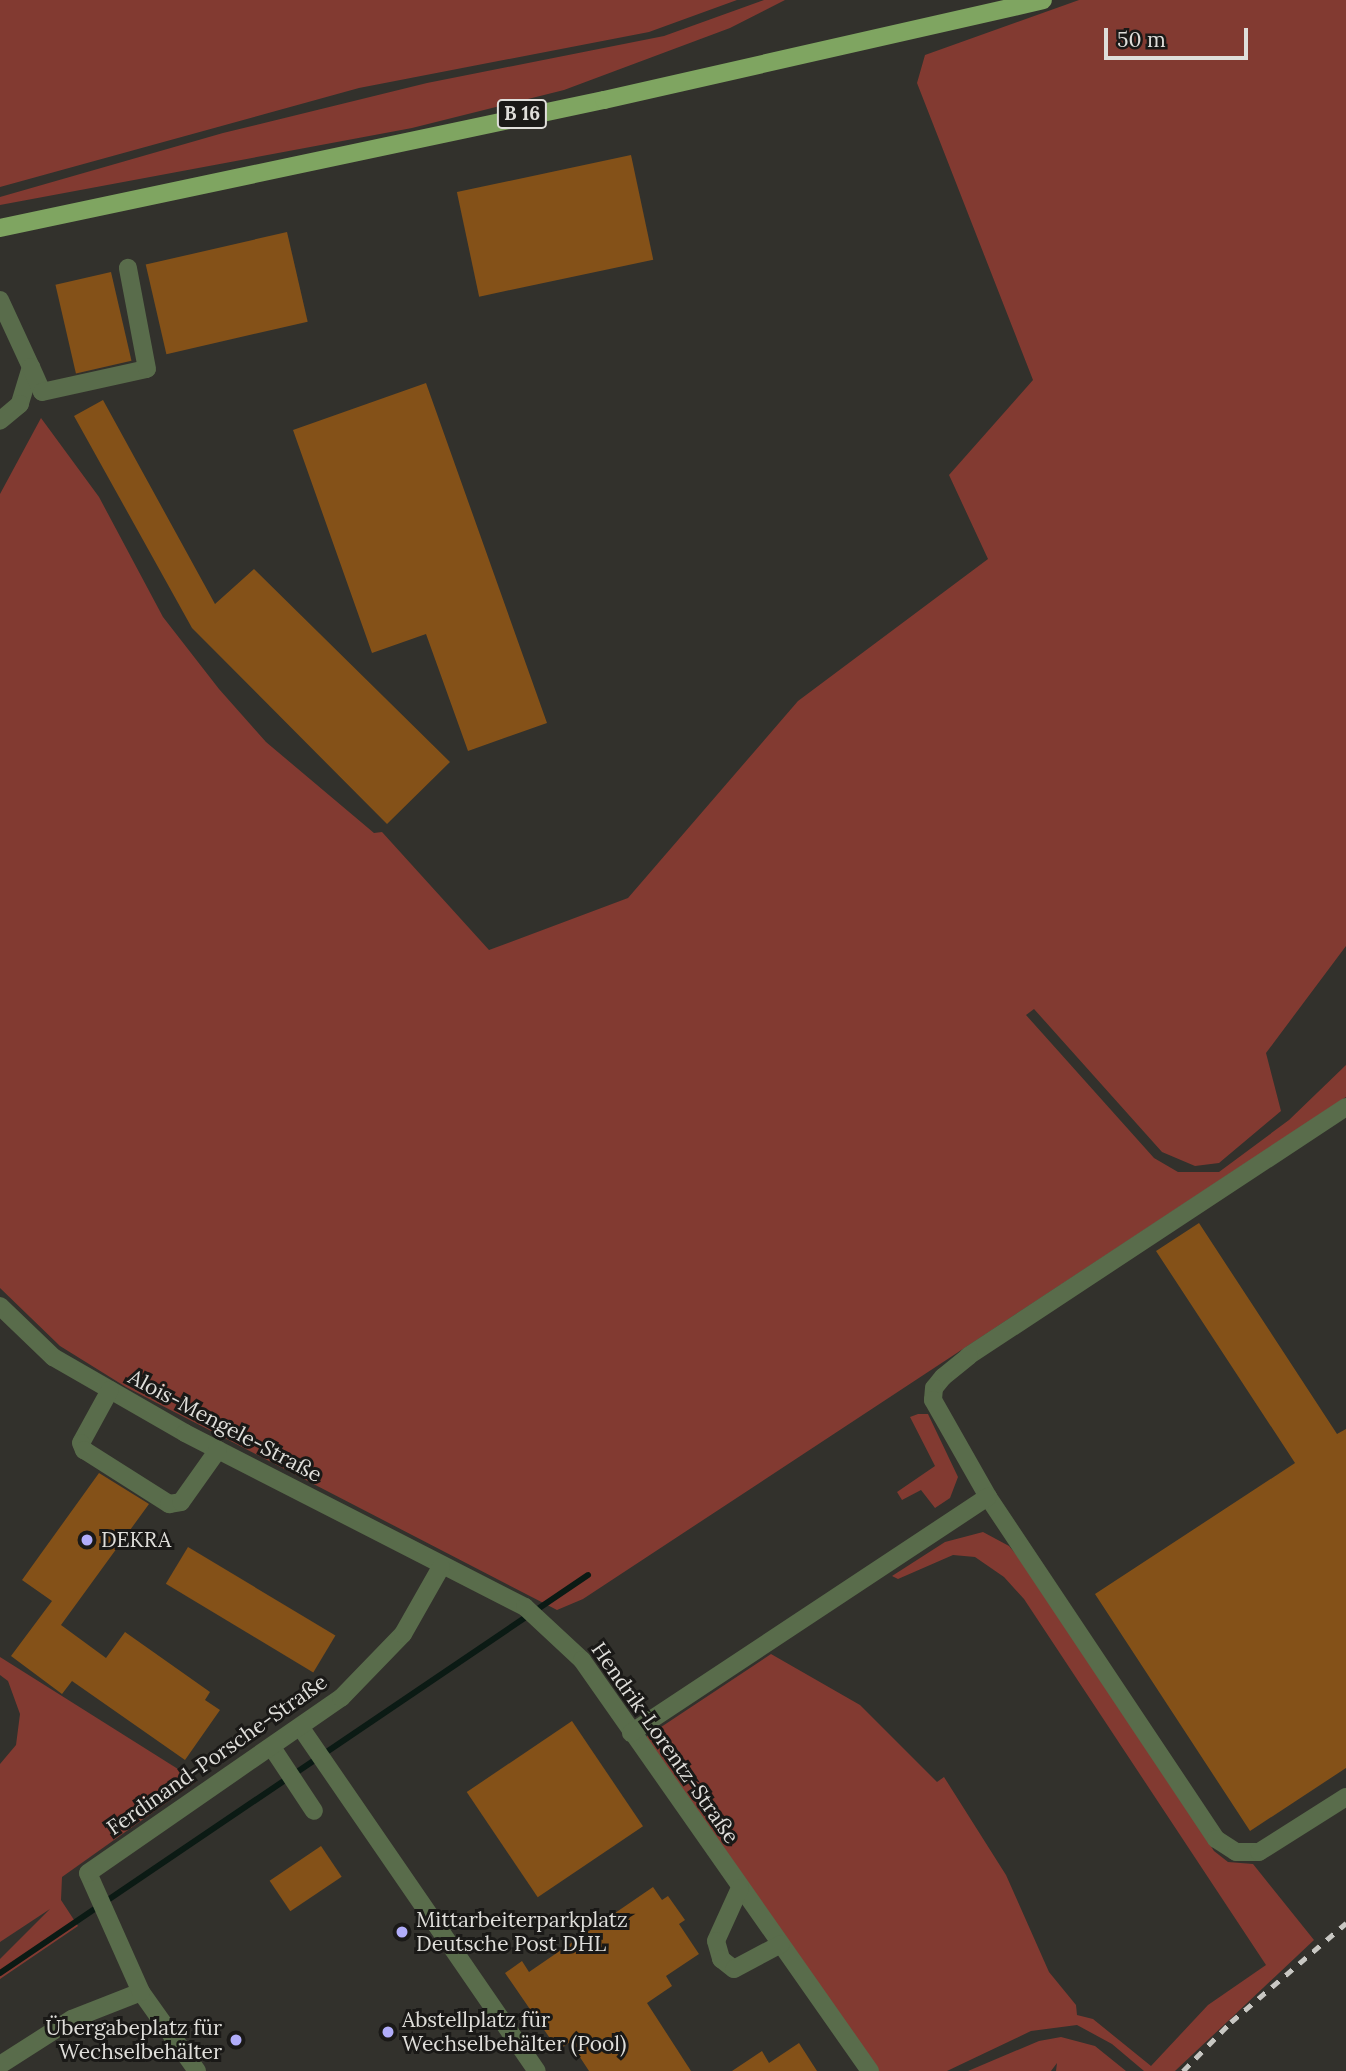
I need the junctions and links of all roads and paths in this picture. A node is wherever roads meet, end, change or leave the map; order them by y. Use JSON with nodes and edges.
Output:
{"nodes":[{"id":1,"x":1043,"y":0,"type":"edge"},
{"id":2,"x":0,"y":228,"type":"edge"},
{"id":3,"x":128,"y":268,"type":"dead end"},
{"id":4,"x":0,"y":300,"type":"edge"},
{"id":5,"x":31,"y":367,"type":"junction"},
{"id":6,"x":0,"y":421,"type":"edge"},
{"id":7,"x":1346,"y":1107,"type":"edge"},
{"id":8,"x":0,"y":1306,"type":"edge"},
{"id":9,"x":110,"y":1390,"type":"junction"},
{"id":10,"x":218,"y":1450,"type":"junction"},
{"id":11,"x":988,"y":1497,"type":"junction"},
{"id":12,"x":441,"y":1567,"type":"junction"},
{"id":13,"x":301,"y":1728,"type":"junction"},
{"id":14,"x":631,"y":1733,"type":"junction"},
{"id":15,"x":273,"y":1749,"type":"junction"},
{"id":16,"x":1346,"y":1797,"type":"edge"},
{"id":17,"x":314,"y":1811,"type":"dead end"},
{"id":18,"x":740,"y":1888,"type":"junction"},
{"id":19,"x":781,"y":1944,"type":"junction"},
{"id":20,"x":141,"y":1992,"type":"junction"},
{"id":21,"x":0,"y":2065,"type":"edge"},
{"id":22,"x":197,"y":2071,"type":"edge"},
{"id":23,"x":537,"y":2071,"type":"edge"},
{"id":24,"x":870,"y":2071,"type":"edge"}],
"edges":[{"from":1,"to":2,"type":"main road","number":"B 16"},
{"from":3,"to":5,"type":"street"},
{"from":4,"to":5,"type":"street"},
{"from":5,"to":6,"type":"street"},
{"from":7,"to":11,"type":"street"},
{"from":8,"to":9,"type":"street","name":"Alois-Mengele-Straße"},
{"from":9,"to":10,"type":"street","name":"Alois-Mengele-Straße"},
{"from":9,"to":10,"type":"street"},
{"from":10,"to":12,"type":"street","name":"Alois-Mengele-Straße"},
{"from":11,"to":14,"type":"street"},
{"from":11,"to":16,"type":"street"},
{"from":12,"to":13,"type":"street","name":"Ferdinand-Porsche-Straße"},
{"from":12,"to":14,"type":"street","name":"Hendrik-Lorentz-Straße"},
{"from":13,"to":15,"type":"street","name":"Ferdinand-Porsche-Straße"},
{"from":13,"to":23,"type":"street"},
{"from":14,"to":18,"type":"street","name":"Hendrik-Lorentz-Straße"},
{"from":15,"to":17,"type":"street"},
{"from":15,"to":20,"type":"street","name":"Ferdinand-Porsche-Straße"},
{"from":18,"to":19,"type":"street","name":"Hendrik-Lorentz-Straße"},
{"from":18,"to":19,"type":"street"},
{"from":19,"to":24,"type":"street","name":"Hendrik-Lorentz-Straße"},
{"from":20,"to":21,"type":"street"},
{"from":20,"to":22,"type":"street"}]}
